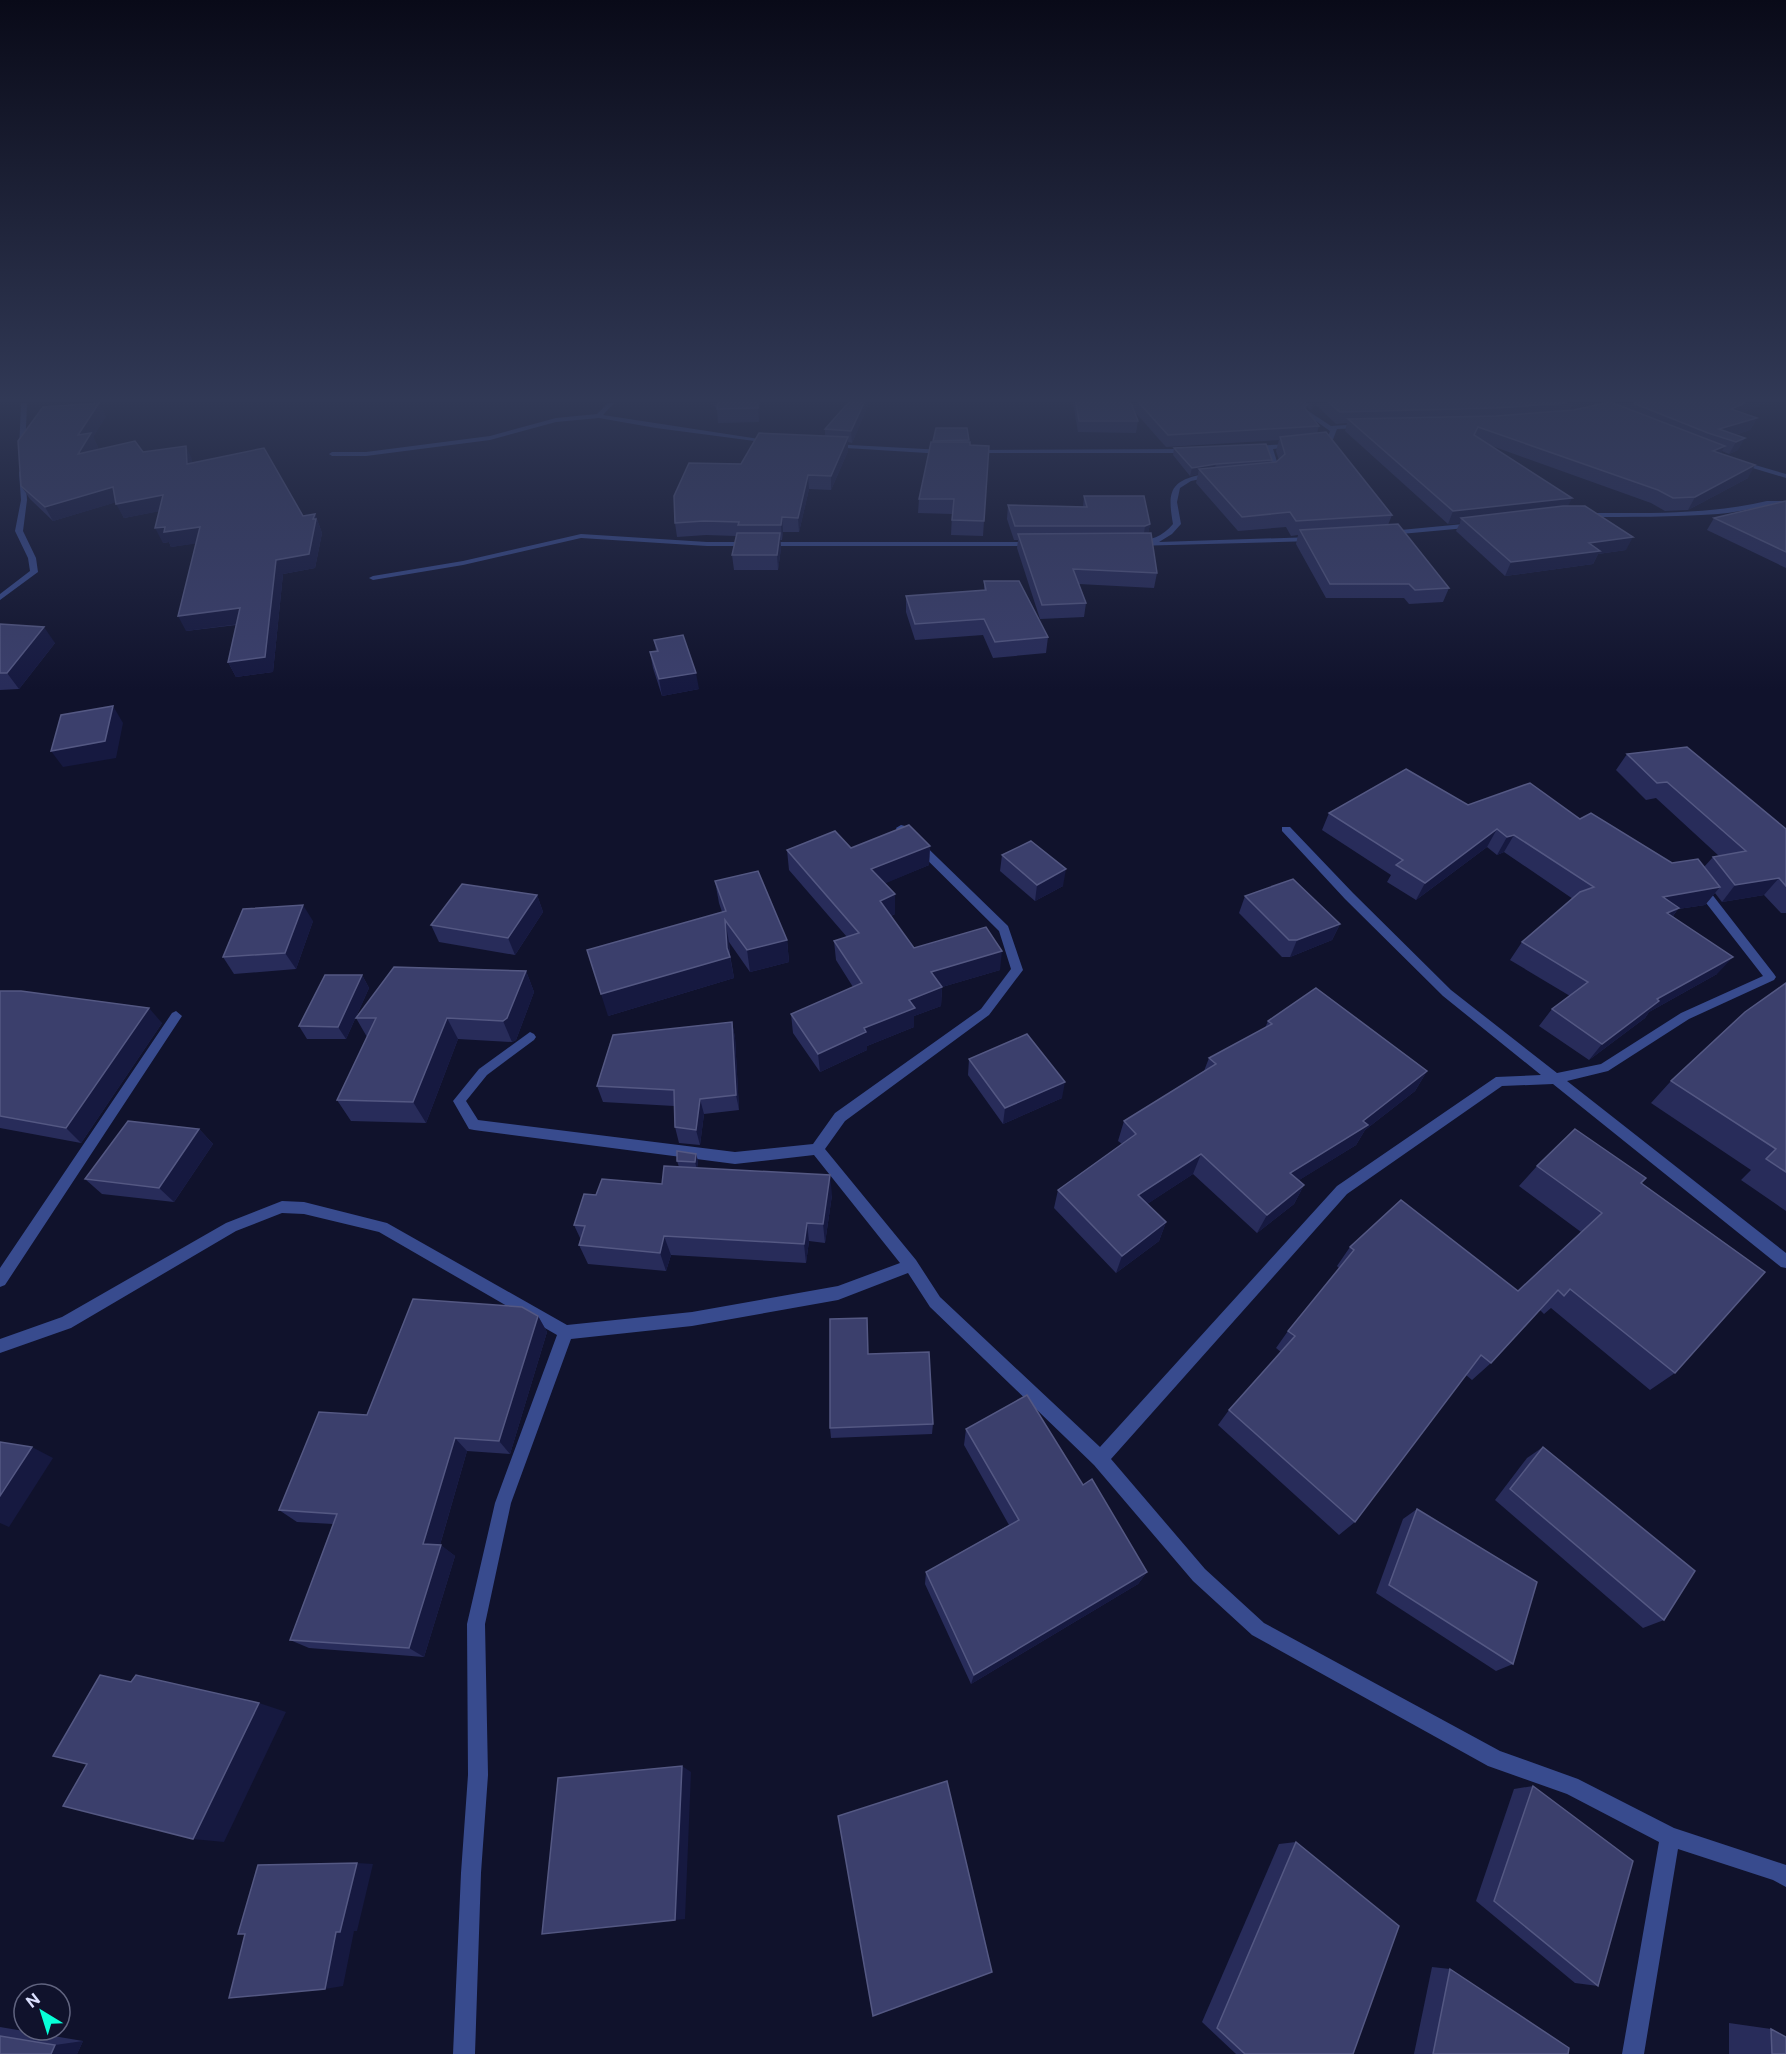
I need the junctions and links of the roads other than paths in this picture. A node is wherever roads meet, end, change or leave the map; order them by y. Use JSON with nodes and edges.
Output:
{"nodes":[{"id":1,"x":24,"y":499,"type":"edge"},
{"id":2,"x":1172,"y":499,"type":"edge"},
{"id":3,"x":1786,"y":504,"type":"edge"},
{"id":4,"x":1581,"y":515,"type":"edge"},
{"id":5,"x":1479,"y":525,"type":"edge"},
{"id":6,"x":1379,"y":534,"type":"edge"},
{"id":7,"x":1324,"y":538,"type":"edge"},
{"id":8,"x":1044,"y":544,"type":"edge"},
{"id":9,"x":1133,"y":544,"type":"edge"},
{"id":10,"x":1143,"y":544,"type":"junction"},
{"id":11,"x":373,"y":578,"type":"dead end"},
{"id":12,"x":0,"y":598,"type":"edge"},
{"id":13,"x":901,"y":828,"type":"edge"},
{"id":14,"x":1286,"y":829,"type":"dead end"},
{"id":15,"x":1691,"y":874,"type":"edge"},
{"id":16,"x":176,"y":1016,"type":"dead end"},
{"id":17,"x":530,"y":1038,"type":"dead end"},
{"id":18,"x":1555,"y":1079,"type":"junction"},
{"id":19,"x":817,"y":1149,"type":"junction"},
{"id":20,"x":1786,"y":1262,"type":"edge"},
{"id":21,"x":911,"y":1265,"type":"junction"},
{"id":22,"x":0,"y":1280,"type":"edge"},
{"id":23,"x":566,"y":1332,"type":"junction"},
{"id":24,"x":0,"y":1346,"type":"edge"},
{"id":25,"x":1100,"y":1459,"type":"junction"},
{"id":26,"x":1670,"y":1837,"type":"junction"},
{"id":27,"x":1786,"y":1877,"type":"edge"},
{"id":28,"x":464,"y":2054,"type":"edge"},
{"id":29,"x":1633,"y":2054,"type":"edge"}],
"edges":[{"from":1,"to":12,"type":"street"},
{"from":2,"to":10,"type":"street"},
{"from":3,"to":4,"type":"street"},
{"from":5,"to":6,"type":"street"},
{"from":7,"to":10,"type":"street"},
{"from":8,"to":11,"type":"street"},
{"from":9,"to":10,"type":"street"},
{"from":13,"to":19,"type":"street"},
{"from":14,"to":18,"type":"street"},
{"from":15,"to":18,"type":"street"},
{"from":16,"to":22,"type":"street"},
{"from":17,"to":19,"type":"street"},
{"from":18,"to":20,"type":"street"},
{"from":18,"to":25,"type":"street"},
{"from":19,"to":21,"type":"street"},
{"from":21,"to":23,"type":"street"},
{"from":21,"to":25,"type":"street"},
{"from":23,"to":24,"type":"street"},
{"from":23,"to":28,"type":"street"},
{"from":25,"to":26,"type":"street"},
{"from":26,"to":27,"type":"street"},
{"from":26,"to":29,"type":"street"}]}
